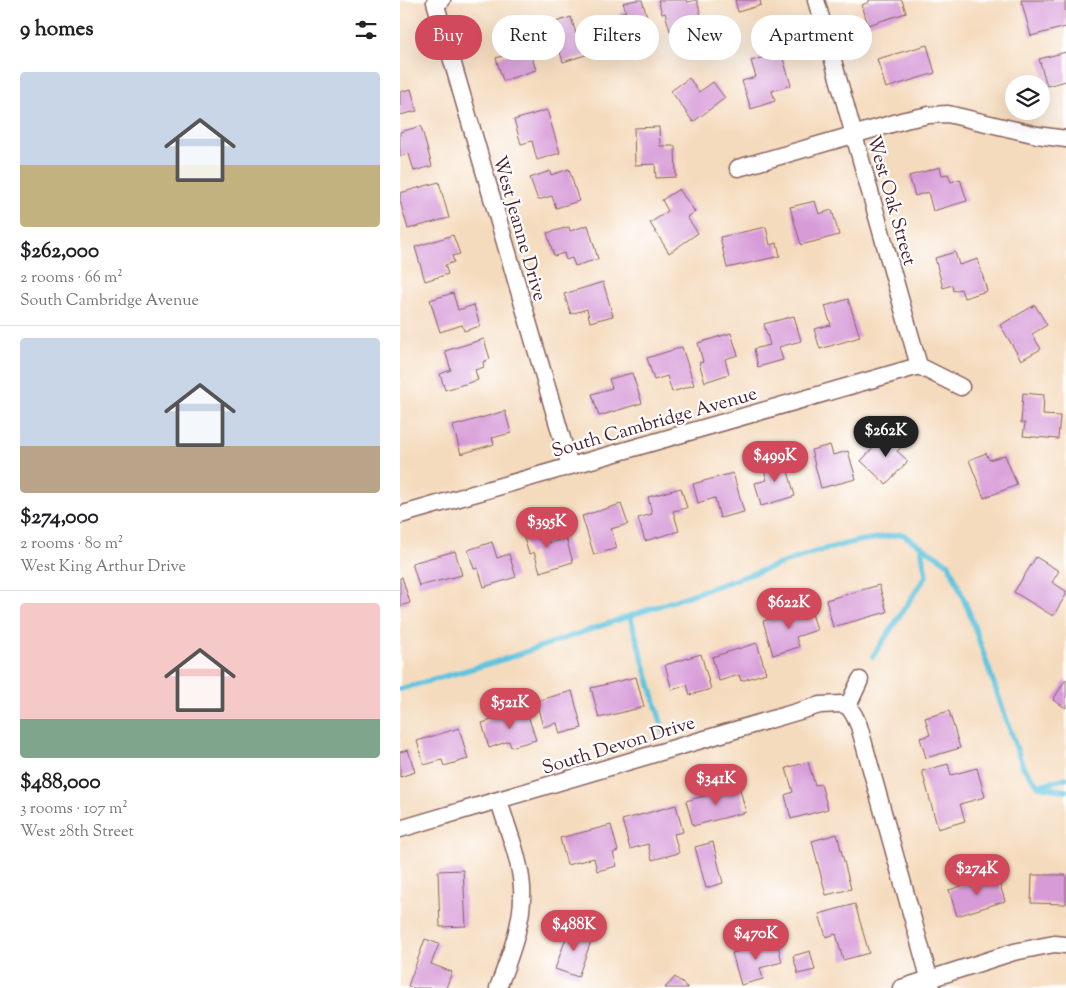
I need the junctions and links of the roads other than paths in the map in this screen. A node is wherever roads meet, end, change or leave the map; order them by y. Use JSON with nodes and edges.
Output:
{"nodes":[{"id":1,"x":816,"y":0,"type":"edge"},
{"id":2,"x":438,"y":1,"type":"edge"},
{"id":3,"x":854,"y":134,"type":"junction"},
{"id":4,"x":1066,"y":139,"type":"edge"},
{"id":5,"x":738,"y":168,"type":"dead end"},
{"id":6,"x":919,"y":366,"type":"junction"},
{"id":7,"x":961,"y":387,"type":"dead end"},
{"id":8,"x":570,"y":466,"type":"junction"},
{"id":9,"x":400,"y":515,"type":"edge"},
{"id":10,"x":860,"y":680,"type":"dead end"},
{"id":11,"x":848,"y":706,"type":"junction"},
{"id":12,"x":499,"y":800,"type":"junction"},
{"id":13,"x":400,"y":829,"type":"edge"},
{"id":14,"x":1066,"y":945,"type":"edge"},
{"id":15,"x":931,"y":984,"type":"edge"},
{"id":16,"x":498,"y":988,"type":"edge"},
{"id":17,"x":901,"y":988,"type":"edge"}],
"edges":[{"from":1,"to":3,"type":"street","name":"West Oak Street"},
{"from":2,"to":8,"type":"street","name":"West Jeanne Drive"},
{"from":3,"to":4,"type":"street"},
{"from":3,"to":5,"type":"street"},
{"from":3,"to":6,"type":"street","name":"West Oak Street"},
{"from":6,"to":7,"type":"street"},
{"from":6,"to":8,"type":"street","name":"South Cambridge Avenue"},
{"from":8,"to":9,"type":"street","name":"South Cambridge Avenue"},
{"from":10,"to":11,"type":"street"},
{"from":11,"to":12,"type":"street","name":"South Devon Drive"},
{"from":11,"to":15,"type":"street"},
{"from":12,"to":13,"type":"street","name":"South Devon Drive"},
{"from":12,"to":16,"type":"street"},
{"from":14,"to":15,"type":"street"},
{"from":15,"to":17,"type":"street"}]}
